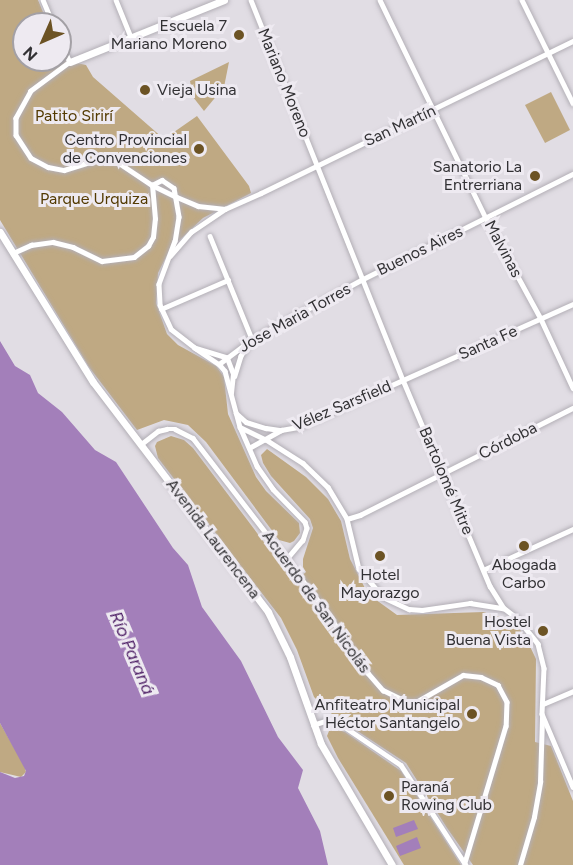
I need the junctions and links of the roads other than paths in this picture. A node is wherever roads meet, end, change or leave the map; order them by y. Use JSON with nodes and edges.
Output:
{"nodes":[{"id":1,"x":116,"y":0,"type":"edge"},
{"id":2,"x":224,"y":0,"type":"edge"},
{"id":3,"x":251,"y":0,"type":"edge"},
{"id":4,"x":380,"y":0,"type":"edge"},
{"id":5,"x":522,"y":0,"type":"edge"},
{"id":6,"x":131,"y":37,"type":"junction"},
{"id":7,"x":573,"y":41,"type":"edge"},
{"id":8,"x":549,"y":53,"type":"junction"},
{"id":9,"x":72,"y":61,"type":"edge"},
{"id":10,"x":55,"y":72,"type":"edge"},
{"id":11,"x":573,"y":103,"type":"edge"},
{"id":12,"x":434,"y":110,"type":"junction"},
{"id":13,"x":316,"y":166,"type":"junction"},
{"id":14,"x":573,"y":174,"type":"edge"},
{"id":15,"x":152,"y":185,"type":"junction"},
{"id":16,"x":177,"y":197,"type":"junction"},
{"id":17,"x":225,"y":208,"type":"junction"},
{"id":18,"x":486,"y":218,"type":"junction"},
{"id":19,"x":0,"y":232,"type":"edge"},
{"id":20,"x":210,"y":236,"type":"dead end"},
{"id":21,"x":13,"y":253,"type":"junction"},
{"id":22,"x":170,"y":256,"type":"junction"},
{"id":23,"x":363,"y":279,"type":"junction"},
{"id":24,"x":228,"y":280,"type":"junction"},
{"id":25,"x":573,"y":304,"type":"edge"},
{"id":26,"x":161,"y":309,"type":"junction"},
{"id":27,"x":541,"y":320,"type":"junction"},
{"id":28,"x":252,"y":339,"type":"junction"},
{"id":29,"x":195,"y":348,"type":"junction"},
{"id":30,"x":227,"y":358,"type":"junction"},
{"id":31,"x":219,"y":364,"type":"junction"},
{"id":32,"x":234,"y":380,"type":"junction"},
{"id":33,"x":402,"y":380,"type":"junction"},
{"id":34,"x":573,"y":388,"type":"edge"},
{"id":35,"x":231,"y":393,"type":"junction"},
{"id":36,"x":573,"y":408,"type":"edge"},
{"id":37,"x":236,"y":413,"type":"junction"},
{"id":38,"x":240,"y":427,"type":"junction"},
{"id":39,"x":281,"y":430,"type":"junction"},
{"id":40,"x":266,"y":439,"type":"junction"},
{"id":41,"x":140,"y":445,"type":"junction"},
{"id":42,"x":249,"y":448,"type":"junction"},
{"id":43,"x":444,"y":474,"type":"junction"},
{"id":44,"x":347,"y":519,"type":"junction"},
{"id":45,"x":573,"y":529,"type":"edge"},
{"id":46,"x":286,"y":560,"type":"junction"},
{"id":47,"x":483,"y":570,"type":"junction"},
{"id":48,"x":504,"y":608,"type":"junction"},
{"id":49,"x":573,"y":691,"type":"edge"},
{"id":50,"x":543,"y":704,"type":"junction"},
{"id":51,"x":542,"y":714,"type":"junction"},
{"id":52,"x":313,"y":725,"type":"junction"},
{"id":53,"x":573,"y":787,"type":"edge"},
{"id":54,"x":466,"y":864,"type":"edge"},
{"id":55,"x":392,"y":865,"type":"edge"},
{"id":56,"x":520,"y":865,"type":"edge"}],
"edges":[{"from":1,"to":6,"type":"street"},
{"from":2,"to":6,"type":"street"},
{"from":3,"to":13,"type":"street","name":"Mariano Moreno"},
{"from":4,"to":12,"type":"street","name":"Malvinas"},
{"from":5,"to":8,"type":"street"},
{"from":6,"to":9,"type":"street"},
{"from":7,"to":8,"type":"street","name":"San Martín"},
{"from":8,"to":11,"type":"street"},
{"from":8,"to":12,"type":"street","name":"San Martín"},
{"from":10,"to":15,"type":"street"},
{"from":12,"to":13,"type":"street","name":"San Martín"},
{"from":12,"to":18,"type":"street","name":"Malvinas"},
{"from":13,"to":17,"type":"street","name":"San Martín"},
{"from":13,"to":23,"type":"street","name":"Bartolomé Mitre"},
{"from":14,"to":18,"type":"street","name":"Buenos Aires"},
{"from":15,"to":16,"type":"street"},
{"from":15,"to":16,"type":"street"},
{"from":15,"to":21,"type":"street"},
{"from":16,"to":17,"type":"street"},
{"from":16,"to":22,"type":"street"},
{"from":17,"to":22,"type":"street","name":"San Martín"},
{"from":18,"to":23,"type":"street","name":"Buenos Aires"},
{"from":18,"to":27,"type":"street","name":"Malvinas"},
{"from":19,"to":21,"type":"street","name":"Avenida Laurencena"},
{"from":20,"to":24,"type":"street"},
{"from":21,"to":41,"type":"street","name":"Avenida Laurencena"},
{"from":22,"to":26,"type":"street"},
{"from":23,"to":28,"type":"street","name":"Jose Maria Torres"},
{"from":23,"to":33,"type":"street","name":"Bartolomé Mitre"},
{"from":24,"to":26,"type":"street"},
{"from":24,"to":28,"type":"street"},
{"from":25,"to":27,"type":"street","name":"Santa Fe"},
{"from":26,"to":29,"type":"street"},
{"from":27,"to":33,"type":"street","name":"Santa Fe"},
{"from":27,"to":34,"type":"street","name":"Malvinas"},
{"from":28,"to":30,"type":"street","name":"Jose Maria Torres"},
{"from":28,"to":32,"type":"street"},
{"from":29,"to":30,"type":"street"},
{"from":29,"to":31,"type":"street"},
{"from":30,"to":31,"type":"street"},
{"from":30,"to":32,"type":"street"},
{"from":31,"to":35,"type":"street"},
{"from":32,"to":35,"type":"street"},
{"from":33,"to":39,"type":"street","name":"Vélez Sarsfield"},
{"from":33,"to":43,"type":"street","name":"Bartolomé Mitre"},
{"from":35,"to":37,"type":"street"},
{"from":36,"to":43,"type":"street","name":"Córdoba"},
{"from":37,"to":38,"type":"street"},
{"from":37,"to":39,"type":"street","name":"Vélez Sarsfield"},
{"from":38,"to":40,"type":"street"},
{"from":38,"to":42,"type":"street"},
{"from":39,"to":40,"type":"street","name":"Vélez Sarsfield"},
{"from":40,"to":42,"type":"street","name":"Vélez Sarsfield"},
{"from":40,"to":44,"type":"street"},
{"from":41,"to":46,"type":"street","name":"Acuerdo de San Nicolás"},
{"from":41,"to":52,"type":"street","name":"Avenida Laurencena"},
{"from":42,"to":46,"type":"street"},
{"from":43,"to":44,"type":"street","name":"Córdoba"},
{"from":43,"to":47,"type":"street","name":"Bartolomé Mitre"},
{"from":44,"to":48,"type":"street"},
{"from":45,"to":47,"type":"street"},
{"from":46,"to":54,"type":"street","name":"Acuerdo de San Nicolás"},
{"from":47,"to":48,"type":"street","name":"Bartolomé Mitre"},
{"from":48,"to":50,"type":"street","name":"Bartolomé Mitre"},
{"from":49,"to":50,"type":"street"},
{"from":50,"to":51,"type":"street","name":"Bartolomé Mitre"},
{"from":51,"to":53,"type":"street","name":"Bartolomé Mitre"},
{"from":51,"to":56,"type":"street"},
{"from":52,"to":54,"type":"street"},
{"from":52,"to":55,"type":"street","name":"Avenida Laurencena"}]}
